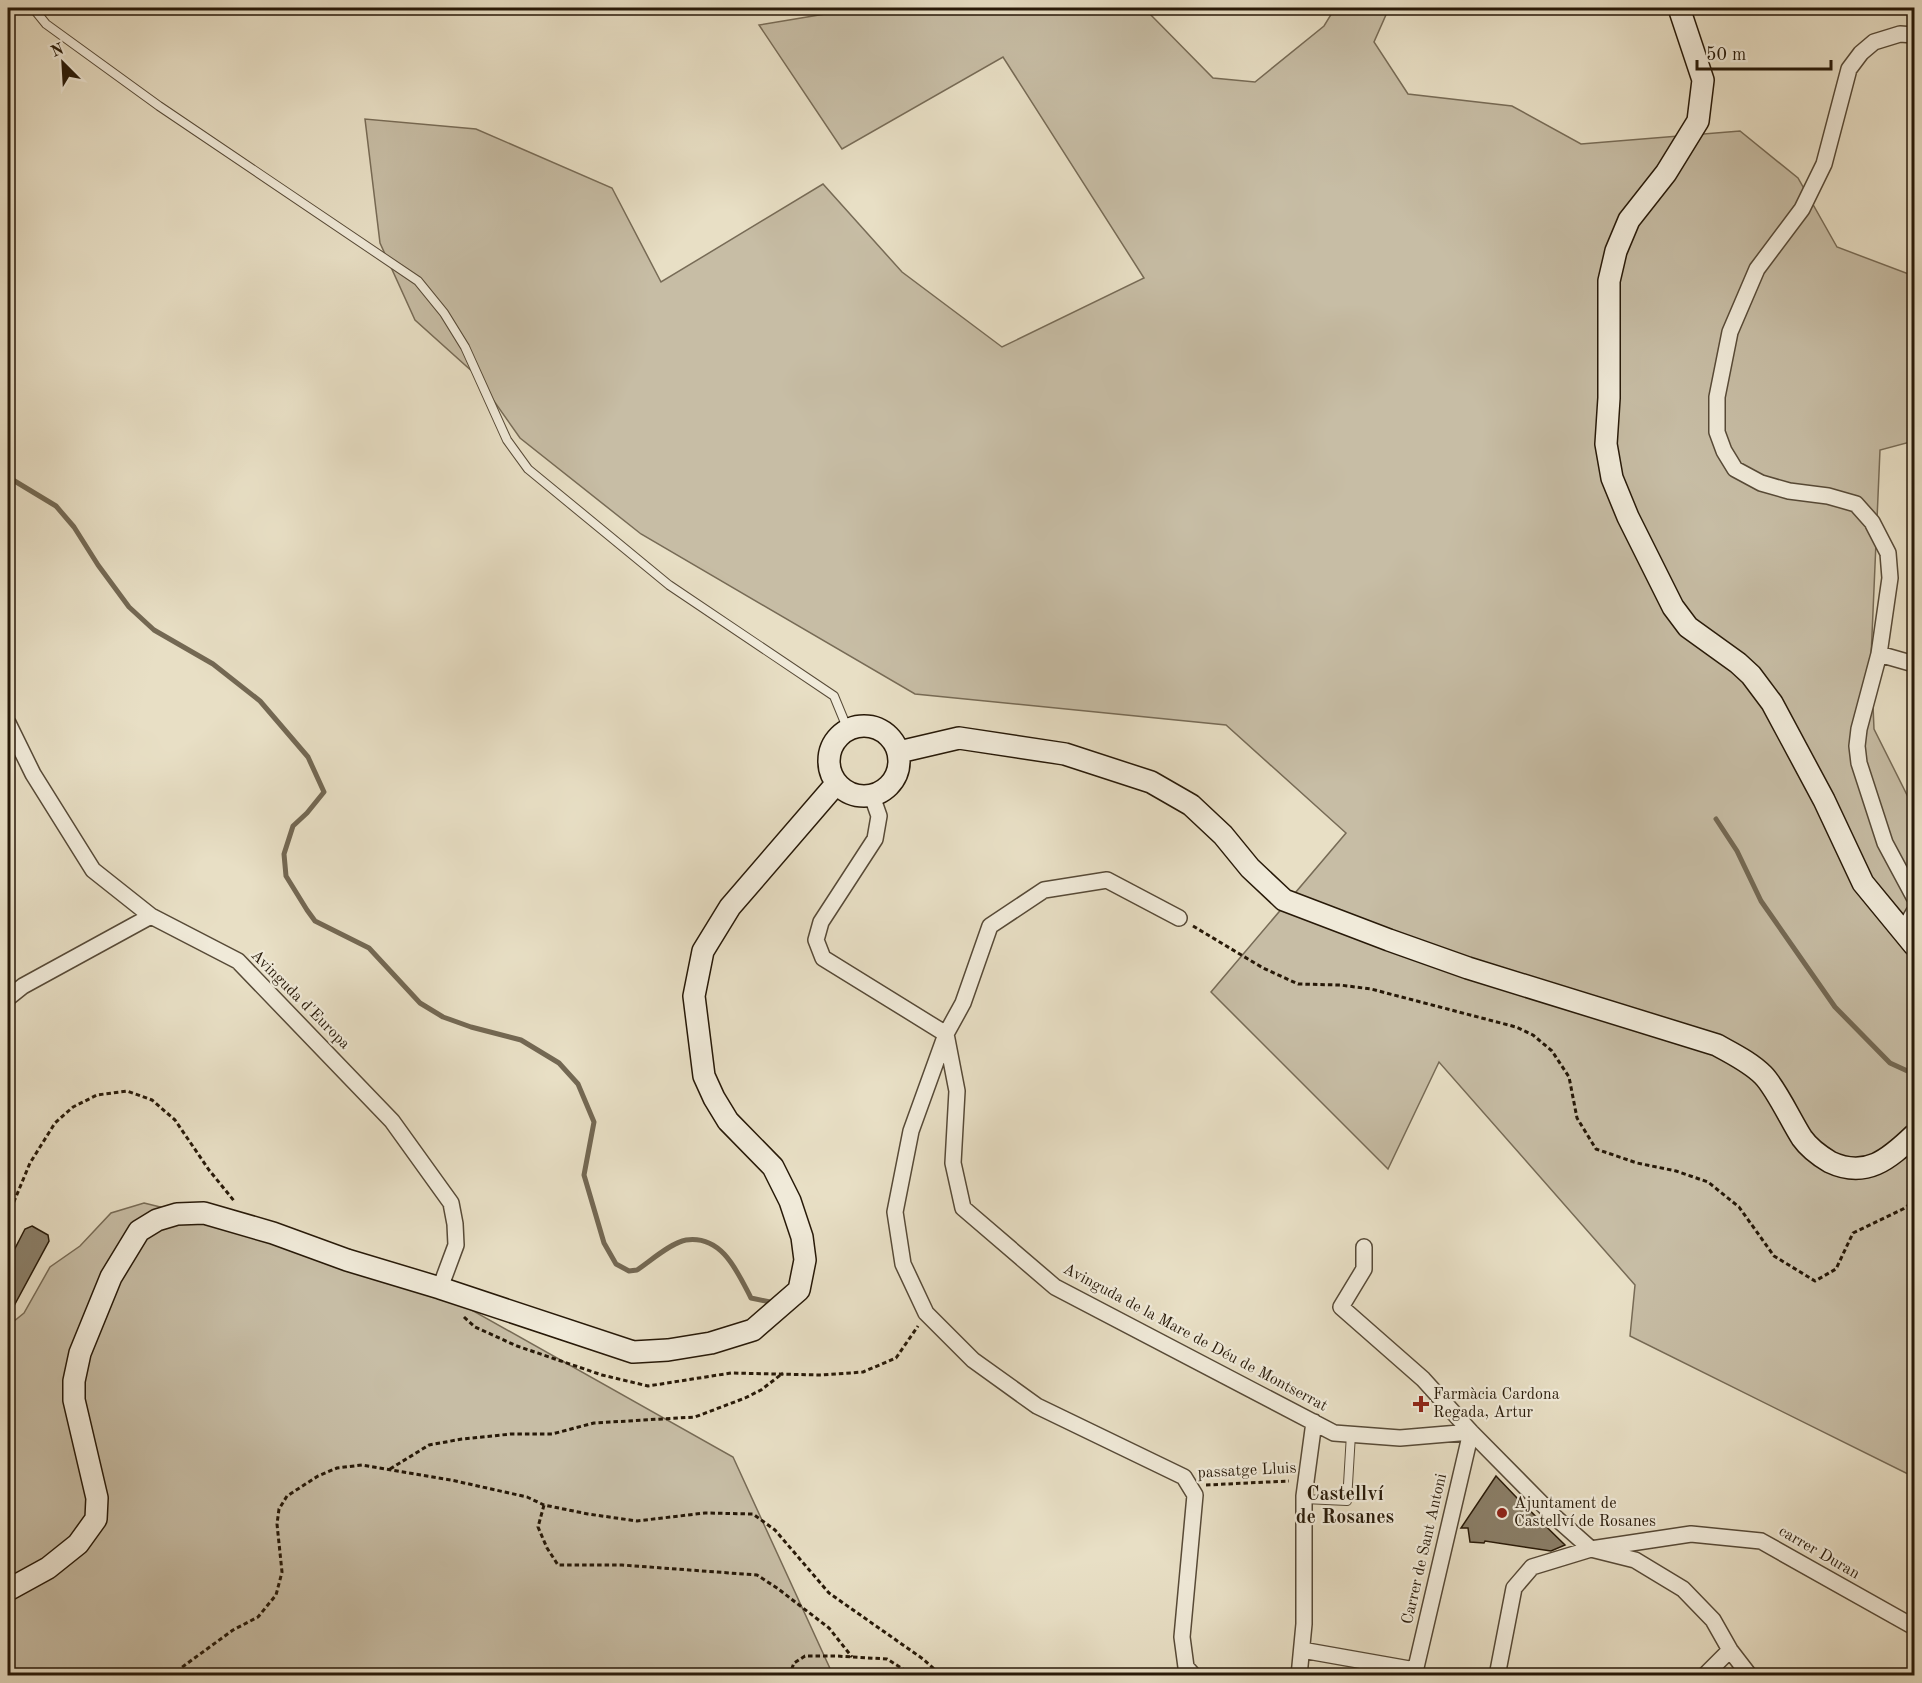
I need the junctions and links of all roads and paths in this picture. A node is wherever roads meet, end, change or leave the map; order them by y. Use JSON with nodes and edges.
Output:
{"nodes":[{"id":1,"x":33,"y":8,"type":"edge"},
{"id":2,"x":1678,"y":8,"type":"edge"},
{"id":3,"x":1914,"y":34,"type":"edge"},
{"id":4,"x":1879,"y":654,"type":"junction"},
{"id":5,"x":1914,"y":664,"type":"edge"},
{"id":6,"x":8,"y":723,"type":"edge"},
{"id":7,"x":848,"y":730,"type":"junction"},
{"id":8,"x":899,"y":752,"type":"junction"},
{"id":9,"x":836,"y":784,"type":"junction"},
{"id":10,"x":872,"y":796,"type":"junction"},
{"id":11,"x":1914,"y":897,"type":"edge"},
{"id":12,"x":1914,"y":912,"type":"edge"},
{"id":13,"x":151,"y":916,"type":"junction"},
{"id":14,"x":1179,"y":918,"type":"joint"},
{"id":15,"x":1909,"y":938,"type":"edge"},
{"id":16,"x":8,"y":998,"type":"edge"},
{"id":17,"x":946,"y":1034,"type":"junction"},
{"id":18,"x":1914,"y":1135,"type":"edge"},
{"id":19,"x":1914,"y":1201,"type":"edge"},
{"id":20,"x":242,"y":1208,"type":"dead end"},
{"id":21,"x":8,"y":1216,"type":"edge"},
{"id":22,"x":1364,"y":1247,"type":"dead end"},
{"id":23,"x":440,"y":1288,"type":"junction"},
{"id":24,"x":926,"y":1313,"type":"junction"},
{"id":25,"x":1314,"y":1422,"type":"junction"},
{"id":26,"x":1471,"y":1432,"type":"junction"},
{"id":27,"x":1351,"y":1434,"type":"junction"},
{"id":28,"x":388,"y":1470,"type":"junction"},
{"id":29,"x":1306,"y":1480,"type":"junction"},
{"id":30,"x":1189,"y":1486,"type":"junction"},
{"id":31,"x":1304,"y":1499,"type":"junction"},
{"id":32,"x":544,"y":1505,"type":"junction"},
{"id":33,"x":1591,"y":1549,"type":"junction"},
{"id":34,"x":8,"y":1590,"type":"edge"},
{"id":35,"x":1914,"y":1627,"type":"edge"},
{"id":36,"x":1302,"y":1650,"type":"junction"},
{"id":37,"x":1730,"y":1650,"type":"junction"},
{"id":38,"x":852,"y":1657,"type":"junction"},
{"id":39,"x":1415,"y":1673,"type":"edge"},
{"id":40,"x":170,"y":1676,"type":"edge"},
{"id":41,"x":789,"y":1676,"type":"edge"},
{"id":42,"x":914,"y":1676,"type":"edge"},
{"id":43,"x":942,"y":1676,"type":"edge"},
{"id":44,"x":1194,"y":1676,"type":"edge"},
{"id":45,"x":1299,"y":1676,"type":"edge"},
{"id":46,"x":1497,"y":1676,"type":"edge"},
{"id":47,"x":1704,"y":1676,"type":"edge"},
{"id":48,"x":1750,"y":1676,"type":"edge"}],
"edges":[{"from":1,"to":7,"type":"lane"},
{"from":2,"to":15,"type":"street"},
{"from":3,"to":4,"type":"street"},
{"from":4,"to":5,"type":"street"},
{"from":4,"to":11,"type":"street"},
{"from":6,"to":13,"type":"street","name":"Avinguda d'Europa"},
{"from":7,"to":8,"type":"street"},
{"from":7,"to":9,"type":"street"},
{"from":8,"to":10,"type":"street"},
{"from":8,"to":18,"type":"street"},
{"from":9,"to":10,"type":"street"},
{"from":9,"to":23,"type":"street"},
{"from":10,"to":17,"type":"street"},
{"from":12,"to":15,"type":"street"},
{"from":13,"to":16,"type":"street"},
{"from":13,"to":23,"type":"street","name":"Avinguda d'Europa"},
{"from":14,"to":17,"type":"street"},
{"from":14,"to":19,"type":"path"},
{"from":17,"to":24,"type":"street"},
{"from":17,"to":25,"type":"street","name":"Avinguda de la Mare de Déu de Montserrat"},
{"from":20,"to":21,"type":"path"},
{"from":22,"to":26,"type":"street"},
{"from":23,"to":34,"type":"street"},
{"from":24,"to":28,"type":"path"},
{"from":24,"to":30,"type":"street"},
{"from":25,"to":27,"type":"street","name":"Avinguda de la Mare de Déu de Montserrat"},
{"from":25,"to":29,"type":"street"},
{"from":26,"to":27,"type":"street","name":"Avinguda de la Mare de Déu de Montserrat"},
{"from":26,"to":33,"type":"street"},
{"from":26,"to":39,"type":"street","name":"Carrer de Sant Antoni"},
{"from":27,"to":31,"type":"lane"},
{"from":28,"to":32,"type":"path"},
{"from":28,"to":40,"type":"path"},
{"from":29,"to":30,"type":"path","name":"passatge Lluis"},
{"from":29,"to":31,"type":"street"},
{"from":30,"to":44,"type":"street"},
{"from":31,"to":36,"type":"street"},
{"from":32,"to":38,"type":"path"},
{"from":32,"to":43,"type":"path"},
{"from":33,"to":35,"type":"street","name":"carrer Duran"},
{"from":33,"to":37,"type":"street"},
{"from":33,"to":46,"type":"street","name":"carrer Duran"},
{"from":36,"to":39,"type":"street"},
{"from":36,"to":45,"type":"street"},
{"from":37,"to":47,"type":"street"},
{"from":37,"to":48,"type":"street"},
{"from":38,"to":41,"type":"path"},
{"from":38,"to":42,"type":"path"}]}
